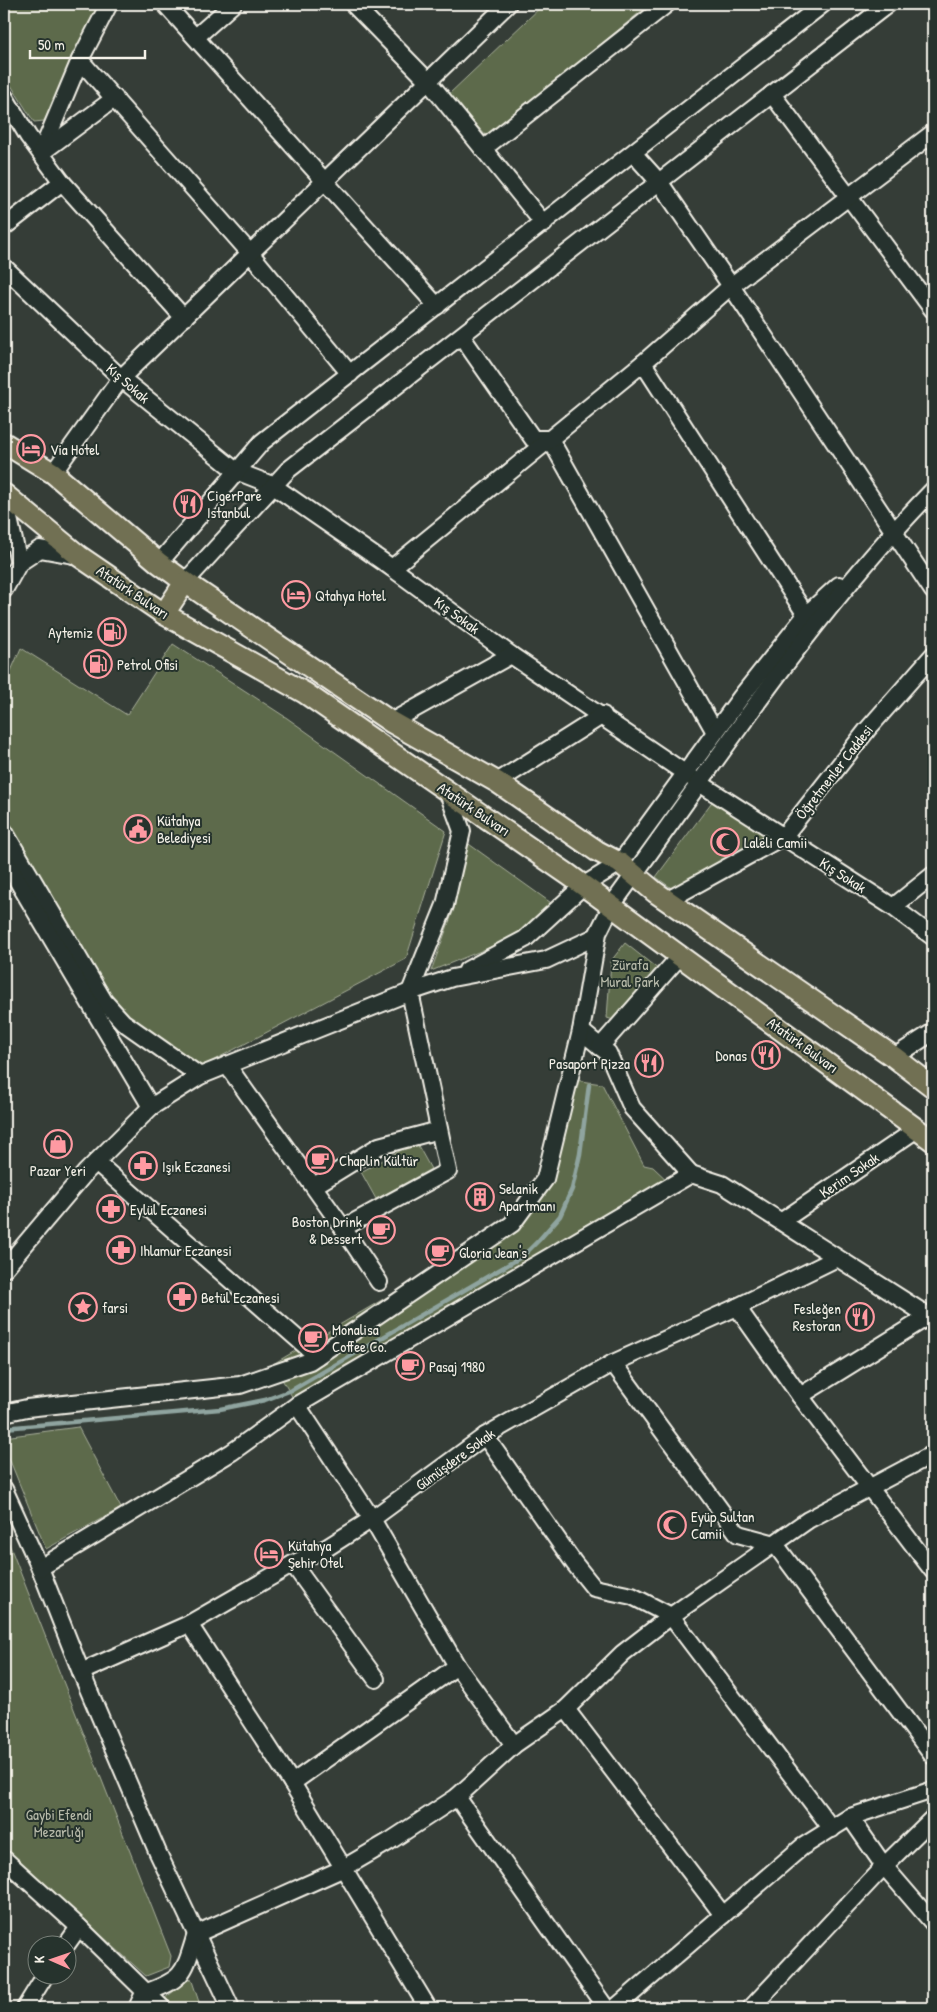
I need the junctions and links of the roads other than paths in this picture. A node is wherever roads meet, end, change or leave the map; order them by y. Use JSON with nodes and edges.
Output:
{"nodes":[{"id":1,"x":109,"y":4,"type":"edge"},
{"id":2,"x":165,"y":4,"type":"edge"},
{"id":3,"x":233,"y":4,"type":"edge"},
{"id":4,"x":353,"y":4,"type":"edge"},
{"id":5,"x":508,"y":4,"type":"edge"},
{"id":6,"x":666,"y":4,"type":"edge"},
{"id":7,"x":823,"y":4,"type":"edge"},
{"id":8,"x":888,"y":4,"type":"edge"},
{"id":9,"x":196,"y":37,"type":"junction"},
{"id":10,"x":80,"y":60,"type":"junction"},
{"id":11,"x":428,"y":81,"type":"junction"},
{"id":12,"x":772,"y":94,"type":"junction"},
{"id":13,"x":4,"y":96,"type":"edge"},
{"id":14,"x":115,"y":98,"type":"junction"},
{"id":15,"x":933,"y":133,"type":"edge"},
{"id":16,"x":483,"y":149,"type":"junction"},
{"id":17,"x":41,"y":153,"type":"junction"},
{"id":18,"x":633,"y":153,"type":"junction"},
{"id":19,"x":325,"y":181,"type":"junction"},
{"id":20,"x":62,"y":182,"type":"junction"},
{"id":21,"x":660,"y":183,"type":"junction"},
{"id":22,"x":850,"y":196,"type":"junction"},
{"id":23,"x":544,"y":224,"type":"junction"},
{"id":24,"x":4,"y":227,"type":"edge"},
{"id":25,"x":250,"y":253,"type":"junction"},
{"id":26,"x":4,"y":268,"type":"edge"},
{"id":27,"x":731,"y":286,"type":"junction"},
{"id":28,"x":437,"y":306,"type":"junction"},
{"id":29,"x":933,"y":310,"type":"edge"},
{"id":30,"x":184,"y":318,"type":"junction"},
{"id":31,"x":462,"y":337,"type":"junction"},
{"id":32,"x":643,"y":362,"type":"junction"},
{"id":33,"x":350,"y":374,"type":"junction"},
{"id":34,"x":121,"y":378,"type":"junction"},
{"id":35,"x":550,"y":439,"type":"junction"},
{"id":36,"x":4,"y":443,"type":"edge"},
{"id":37,"x":236,"y":472,"type":"junction"},
{"id":38,"x":53,"y":473,"type":"junction"},
{"id":39,"x":272,"y":485,"type":"junction"},
{"id":40,"x":933,"y":490,"type":"edge"},
{"id":41,"x":4,"y":495,"type":"edge"},
{"id":42,"x":892,"y":532,"type":"junction"},
{"id":43,"x":79,"y":556,"type":"junction"},
{"id":44,"x":868,"y":560,"type":"junction"},
{"id":45,"x":19,"y":563,"type":"junction"},
{"id":46,"x":159,"y":563,"type":"junction"},
{"id":47,"x":392,"y":568,"type":"junction"},
{"id":48,"x":185,"y":582,"type":"junction"},
{"id":49,"x":4,"y":590,"type":"edge"},
{"id":50,"x":933,"y":591,"type":"edge"},
{"id":51,"x":164,"y":614,"type":"junction"},
{"id":52,"x":806,"y":615,"type":"junction"},
{"id":53,"x":510,"y":654,"type":"junction"},
{"id":54,"x":933,"y":655,"type":"edge"},
{"id":55,"x":603,"y":715,"type":"junction"},
{"id":56,"x":391,"y":722,"type":"junction"},
{"id":57,"x":715,"y":732,"type":"junction"},
{"id":58,"x":685,"y":772,"type":"junction"},
{"id":59,"x":497,"y":782,"type":"junction"},
{"id":60,"x":701,"y":784,"type":"junction"},
{"id":61,"x":447,"y":790,"type":"junction"},
{"id":62,"x":4,"y":831,"type":"edge"},
{"id":63,"x":784,"y":836,"type":"junction"},
{"id":64,"x":4,"y":858,"type":"edge"},
{"id":65,"x":627,"y":870,"type":"junction"},
{"id":66,"x":933,"y":875,"type":"edge"},
{"id":67,"x":584,"y":885,"type":"junction"},
{"id":68,"x":668,"y":900,"type":"junction"},
{"id":69,"x":612,"y":905,"type":"junction"},
{"id":70,"x":893,"y":908,"type":"junction"},
{"id":71,"x":597,"y":936,"type":"junction"},
{"id":72,"x":933,"y":936,"type":"edge"},
{"id":73,"x":680,"y":956,"type":"junction"},
{"id":74,"x":452,"y":978,"type":"junction"},
{"id":75,"x":410,"y":992,"type":"junction"},
{"id":76,"x":581,"y":1031,"type":"junction"},
{"id":77,"x":933,"y":1032,"type":"edge"},
{"id":78,"x":600,"y":1047,"type":"junction"},
{"id":79,"x":894,"y":1057,"type":"junction"},
{"id":80,"x":227,"y":1065,"type":"junction"},
{"id":81,"x":200,"y":1076,"type":"junction"},
{"id":82,"x":933,"y":1087,"type":"edge"},
{"id":83,"x":151,"y":1107,"type":"junction"},
{"id":84,"x":917,"y":1129,"type":"junction"},
{"id":85,"x":439,"y":1130,"type":"junction"},
{"id":86,"x":933,"y":1141,"type":"edge"},
{"id":87,"x":96,"y":1162,"type":"junction"},
{"id":88,"x":691,"y":1174,"type":"junction"},
{"id":89,"x":314,"y":1186,"type":"junction"},
{"id":90,"x":782,"y":1221,"type":"junction"},
{"id":91,"x":343,"y":1228,"type":"junction"},
{"id":92,"x":837,"y":1258,"type":"junction"},
{"id":93,"x":4,"y":1269,"type":"edge"},
{"id":94,"x":379,"y":1282,"type":"dead end"},
{"id":95,"x":737,"y":1307,"type":"junction"},
{"id":96,"x":931,"y":1317,"type":"edge"},
{"id":97,"x":317,"y":1356,"type":"junction"},
{"id":98,"x":613,"y":1362,"type":"junction"},
{"id":99,"x":800,"y":1396,"type":"junction"},
{"id":100,"x":297,"y":1405,"type":"junction"},
{"id":101,"x":4,"y":1413,"type":"edge"},
{"id":102,"x":485,"y":1436,"type":"junction"},
{"id":103,"x":933,"y":1454,"type":"edge"},
{"id":104,"x":868,"y":1486,"type":"junction"},
{"id":105,"x":4,"y":1489,"type":"edge"},
{"id":106,"x":372,"y":1519,"type":"junction"},
{"id":107,"x":775,"y":1544,"type":"junction"},
{"id":108,"x":293,"y":1564,"type":"junction"},
{"id":109,"x":40,"y":1568,"type":"junction"},
{"id":110,"x":933,"y":1572,"type":"edge"},
{"id":111,"x":671,"y":1616,"type":"junction"},
{"id":112,"x":189,"y":1624,"type":"junction"},
{"id":113,"x":457,"y":1666,"type":"junction"},
{"id":114,"x":80,"y":1672,"type":"junction"},
{"id":115,"x":376,"y":1678,"type":"dead end"},
{"id":116,"x":566,"y":1709,"type":"junction"},
{"id":117,"x":514,"y":1745,"type":"junction"},
{"id":118,"x":933,"y":1756,"type":"edge"},
{"id":119,"x":292,"y":1783,"type":"junction"},
{"id":120,"x":933,"y":1790,"type":"edge"},
{"id":121,"x":457,"y":1797,"type":"junction"},
{"id":122,"x":850,"y":1818,"type":"junction"},
{"id":123,"x":933,"y":1818,"type":"edge"},
{"id":124,"x":832,"y":1829,"type":"junction"},
{"id":125,"x":4,"y":1859,"type":"edge"},
{"id":126,"x":884,"y":1866,"type":"junction"},
{"id":127,"x":342,"y":1869,"type":"junction"},
{"id":128,"x":723,"y":1915,"type":"junction"},
{"id":129,"x":933,"y":1922,"type":"edge"},
{"id":130,"x":79,"y":1927,"type":"junction"},
{"id":131,"x":74,"y":1934,"type":"edge"},
{"id":132,"x":196,"y":1934,"type":"junction"},
{"id":133,"x":40,"y":1984,"type":"edge"},
{"id":134,"x":144,"y":1993,"type":"junction"},
{"id":135,"x":25,"y":2008,"type":"edge"},
{"id":136,"x":137,"y":2008,"type":"edge"},
{"id":137,"x":162,"y":2008,"type":"edge"},
{"id":138,"x":231,"y":2008,"type":"edge"},
{"id":139,"x":428,"y":2008,"type":"edge"},
{"id":140,"x":606,"y":2008,"type":"edge"},
{"id":141,"x":615,"y":2008,"type":"edge"},
{"id":142,"x":750,"y":2008,"type":"edge"}],
"edges":[{"from":1,"to":10,"type":"street"},
{"from":2,"to":9,"type":"street"},
{"from":3,"to":9,"type":"street"},
{"from":4,"to":11,"type":"street"},
{"from":5,"to":11,"type":"street"},
{"from":6,"to":16,"type":"street"},
{"from":7,"to":18,"type":"street"},
{"from":8,"to":12,"type":"street"},
{"from":9,"to":19,"type":"street"},
{"from":10,"to":14,"type":"street"},
{"from":10,"to":17,"type":"street"},
{"from":11,"to":16,"type":"street"},
{"from":11,"to":19,"type":"street"},
{"from":12,"to":21,"type":"street"},
{"from":12,"to":22,"type":"street"},
{"from":13,"to":17,"type":"street"},
{"from":14,"to":17,"type":"street"},
{"from":14,"to":25,"type":"street"},
{"from":15,"to":22,"type":"street"},
{"from":16,"to":23,"type":"street"},
{"from":17,"to":20,"type":"street"},
{"from":18,"to":21,"type":"street"},
{"from":18,"to":23,"type":"street"},
{"from":19,"to":25,"type":"street"},
{"from":19,"to":28,"type":"street"},
{"from":20,"to":24,"type":"street"},
{"from":20,"to":30,"type":"street"},
{"from":21,"to":27,"type":"street"},
{"from":21,"to":31,"type":"street"},
{"from":22,"to":27,"type":"street"},
{"from":22,"to":29,"type":"street"},
{"from":23,"to":28,"type":"street"},
{"from":25,"to":30,"type":"street"},
{"from":25,"to":33,"type":"street"},
{"from":26,"to":34,"type":"street","name":"Kış Sokak"},
{"from":27,"to":32,"type":"street"},
{"from":27,"to":42,"type":"street"},
{"from":28,"to":33,"type":"street"},
{"from":30,"to":34,"type":"street"},
{"from":31,"to":35,"type":"street"},
{"from":31,"to":39,"type":"street"},
{"from":32,"to":35,"type":"street"},
{"from":32,"to":52,"type":"street"},
{"from":33,"to":37,"type":"street"},
{"from":34,"to":37,"type":"street","name":"Kış Sokak"},
{"from":34,"to":38,"type":"street"},
{"from":35,"to":47,"type":"street"},
{"from":35,"to":57,"type":"street"},
{"from":36,"to":38,"type":"main road"},
{"from":37,"to":39,"type":"street","name":"Kış Sokak"},
{"from":37,"to":46,"type":"street"},
{"from":38,"to":46,"type":"main road"},
{"from":39,"to":47,"type":"street","name":"Kış Sokak"},
{"from":39,"to":48,"type":"street"},
{"from":40,"to":42,"type":"street"},
{"from":41,"to":43,"type":"main road","name":"Atatürk Bulvarı"},
{"from":41,"to":45,"type":"street"},
{"from":42,"to":44,"type":"street"},
{"from":42,"to":50,"type":"street"},
{"from":43,"to":45,"type":"street"},
{"from":43,"to":51,"type":"main road","name":"Atatürk Bulvarı"},
{"from":44,"to":52,"type":"street"},
{"from":44,"to":60,"type":"street"},
{"from":45,"to":49,"type":"street"},
{"from":46,"to":48,"type":"main road"},
{"from":47,"to":53,"type":"street","name":"Kış Sokak"},
{"from":48,"to":51,"type":"main road"},
{"from":48,"to":56,"type":"main road"},
{"from":51,"to":61,"type":"main road","name":"Atatürk Bulvarı"},
{"from":52,"to":57,"type":"street"},
{"from":53,"to":55,"type":"street","name":"Kış Sokak"},
{"from":53,"to":56,"type":"street"},
{"from":54,"to":63,"type":"street","name":"Öğretmenler Caddesi"},
{"from":55,"to":58,"type":"street","name":"Kış Sokak"},
{"from":55,"to":59,"type":"street"},
{"from":56,"to":59,"type":"main road"},
{"from":57,"to":58,"type":"street"},
{"from":58,"to":60,"type":"street","name":"Kış Sokak"},
{"from":58,"to":65,"type":"street"},
{"from":59,"to":65,"type":"main road"},
{"from":60,"to":63,"type":"street","name":"Kış Sokak"},
{"from":60,"to":65,"type":"street"},
{"from":61,"to":67,"type":"main road","name":"Atatürk Bulvarı"},
{"from":61,"to":75,"type":"street"},
{"from":62,"to":81,"type":"street"},
{"from":63,"to":68,"type":"street","name":"Öğretmenler Caddesi"},
{"from":63,"to":70,"type":"street","name":"Kış Sokak"},
{"from":64,"to":83,"type":"street"},
{"from":65,"to":67,"type":"street"},
{"from":65,"to":68,"type":"main road"},
{"from":65,"to":69,"type":"street"},
{"from":66,"to":70,"type":"street"},
{"from":67,"to":69,"type":"main road","name":"Atatürk Bulvarı"},
{"from":67,"to":74,"type":"street"},
{"from":68,"to":79,"type":"main road"},
{"from":69,"to":71,"type":"street"},
{"from":69,"to":73,"type":"main road","name":"Atatürk Bulvarı"},
{"from":70,"to":72,"type":"street","name":"Kış Sokak"},
{"from":71,"to":74,"type":"street"},
{"from":71,"to":76,"type":"street"},
{"from":73,"to":78,"type":"street"},
{"from":73,"to":84,"type":"main road","name":"Atatürk Bulvarı"},
{"from":74,"to":75,"type":"street"},
{"from":75,"to":80,"type":"street"},
{"from":75,"to":85,"type":"street"},
{"from":76,"to":78,"type":"street"},
{"from":76,"to":97,"type":"street"},
{"from":77,"to":79,"type":"street"},
{"from":78,"to":88,"type":"street"},
{"from":79,"to":82,"type":"main road"},
{"from":80,"to":81,"type":"street"},
{"from":80,"to":89,"type":"street"},
{"from":81,"to":83,"type":"street"},
{"from":83,"to":87,"type":"street"},
{"from":84,"to":86,"type":"main road","name":"Atatürk Bulvarı"},
{"from":84,"to":90,"type":"street","name":"Kerim Sokak"},
{"from":85,"to":89,"type":"street"},
{"from":85,"to":91,"type":"street"},
{"from":87,"to":93,"type":"street"},
{"from":87,"to":97,"type":"street"},
{"from":88,"to":90,"type":"street"},
{"from":88,"to":100,"type":"street"},
{"from":89,"to":91,"type":"street"},
{"from":90,"to":92,"type":"street"},
{"from":91,"to":94,"type":"street"},
{"from":92,"to":95,"type":"street","name":"Gümüşdere Sokak"},
{"from":92,"to":96,"type":"street"},
{"from":95,"to":98,"type":"street","name":"Gümüşdere Sokak"},
{"from":95,"to":99,"type":"street"},
{"from":96,"to":99,"type":"street"},
{"from":97,"to":101,"type":"street"},
{"from":98,"to":102,"type":"street","name":"Gümüşdere Sokak"},
{"from":98,"to":107,"type":"street"},
{"from":99,"to":104,"type":"street"},
{"from":100,"to":106,"type":"street"},
{"from":100,"to":109,"type":"street"},
{"from":102,"to":106,"type":"street","name":"Gümüşdere Sokak"},
{"from":102,"to":111,"type":"street"},
{"from":103,"to":104,"type":"street"},
{"from":104,"to":107,"type":"street"},
{"from":104,"to":110,"type":"street"},
{"from":105,"to":109,"type":"street"},
{"from":106,"to":108,"type":"street","name":"Gümüşdere Sokak"},
{"from":106,"to":113,"type":"street"},
{"from":107,"to":111,"type":"street"},
{"from":107,"to":118,"type":"street"},
{"from":108,"to":112,"type":"street","name":"Gümüşdere Sokak"},
{"from":108,"to":115,"type":"street"},
{"from":109,"to":114,"type":"street"},
{"from":111,"to":116,"type":"street"},
{"from":111,"to":124,"type":"street"},
{"from":112,"to":114,"type":"street","name":"Gümüşdere Sokak"},
{"from":112,"to":119,"type":"street"},
{"from":113,"to":117,"type":"street"},
{"from":113,"to":119,"type":"street"},
{"from":114,"to":132,"type":"street"},
{"from":116,"to":117,"type":"street"},
{"from":116,"to":128,"type":"street"},
{"from":117,"to":121,"type":"street"},
{"from":119,"to":127,"type":"street"},
{"from":120,"to":122,"type":"street"},
{"from":121,"to":127,"type":"street"},
{"from":121,"to":140,"type":"street"},
{"from":122,"to":124,"type":"street"},
{"from":122,"to":126,"type":"street"},
{"from":123,"to":126,"type":"street"},
{"from":124,"to":128,"type":"street"},
{"from":125,"to":130,"type":"street"},
{"from":126,"to":129,"type":"street"},
{"from":126,"to":142,"type":"street"},
{"from":127,"to":132,"type":"street"},
{"from":127,"to":139,"type":"street"},
{"from":128,"to":141,"type":"street"},
{"from":130,"to":131,"type":"street"},
{"from":130,"to":134,"type":"street"},
{"from":132,"to":134,"type":"street"},
{"from":132,"to":138,"type":"street"},
{"from":133,"to":135,"type":"street"},
{"from":134,"to":136,"type":"street"},
{"from":134,"to":137,"type":"street"}]}
